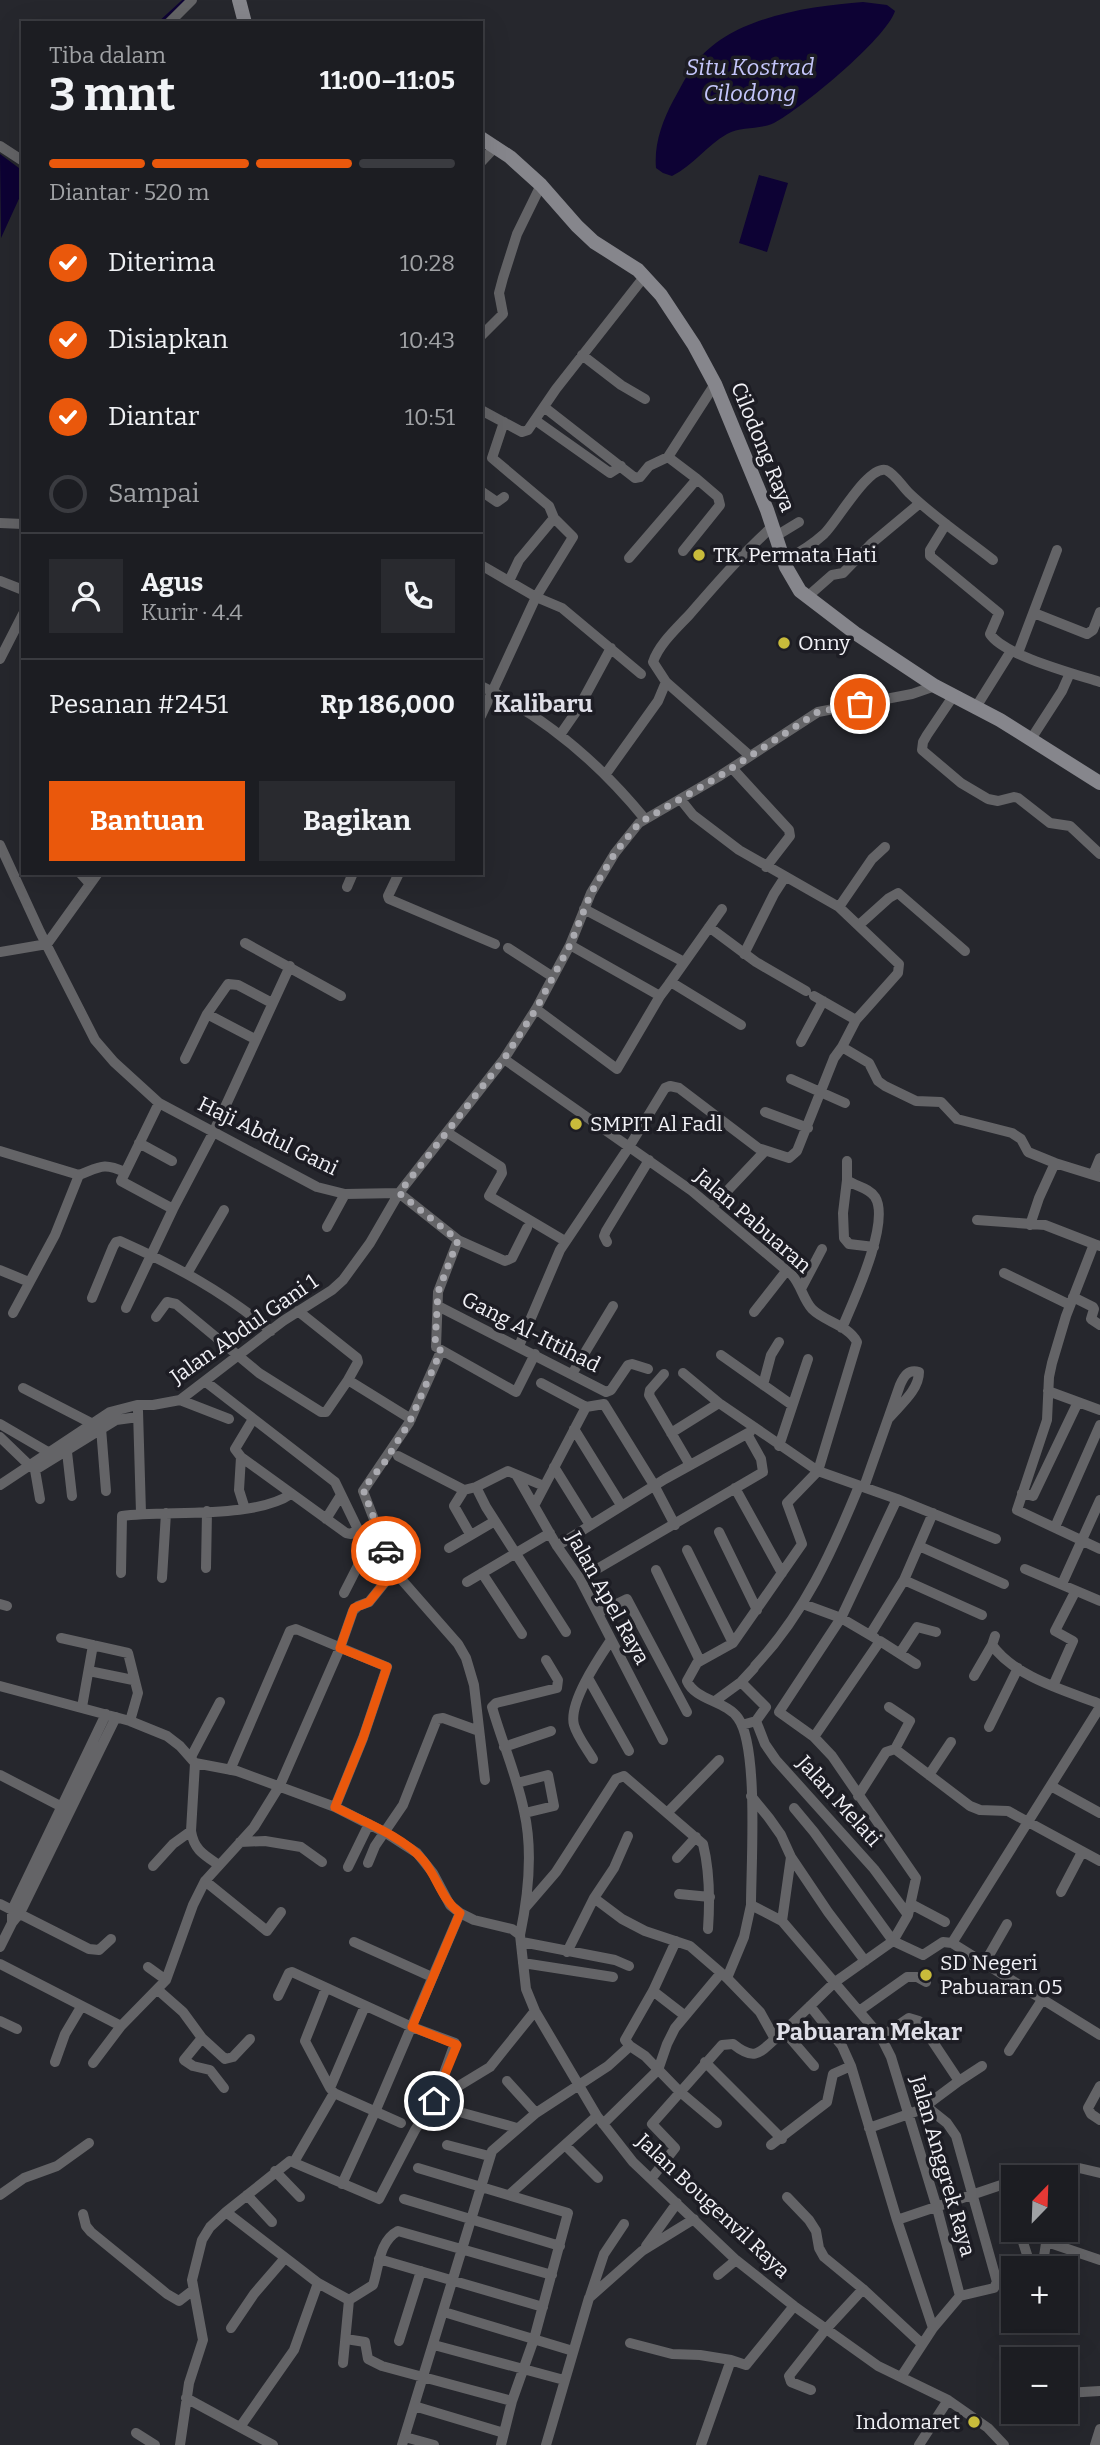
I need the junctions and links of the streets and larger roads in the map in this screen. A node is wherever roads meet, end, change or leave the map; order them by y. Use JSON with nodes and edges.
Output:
{"nodes":[{"id":1,"x":192,"y":0,"type":"edge"},
{"id":2,"x":239,"y":0,"type":"edge"},
{"id":3,"x":179,"y":5,"type":"edge"},
{"id":4,"x":170,"y":21,"type":"edge"},
{"id":5,"x":244,"y":21,"type":"edge"},
{"id":6,"x":483,"y":139,"type":"edge"},
{"id":7,"x":0,"y":146,"type":"edge"},
{"id":8,"x":496,"y":146,"type":"junction"},
{"id":9,"x":21,"y":160,"type":"edge"},
{"id":10,"x":483,"y":160,"type":"edge"},
{"id":11,"x":541,"y":185,"type":"junction"},
{"id":12,"x":644,"y":277,"type":"junction"},
{"id":13,"x":483,"y":334,"type":"edge"},
{"id":14,"x":582,"y":355,"type":"junction"},
{"id":15,"x":715,"y":384,"type":"junction"},
{"id":16,"x":645,"y":399,"type":"dead end"},
{"id":17,"x":544,"y":407,"type":"junction"},
{"id":18,"x":483,"y":411,"type":"edge"},
{"id":19,"x":535,"y":420,"type":"junction"},
{"id":20,"x":504,"y":422,"type":"junction"},
{"id":21,"x":668,"y":457,"type":"junction"},
{"id":22,"x":621,"y":466,"type":"junction"},
{"id":23,"x":697,"y":479,"type":"junction"},
{"id":24,"x":483,"y":492,"type":"edge"},
{"id":25,"x":504,"y":497,"type":"dead end"},
{"id":26,"x":920,"y":503,"type":"junction"},
{"id":27,"x":554,"y":518,"type":"junction"},
{"id":28,"x":799,"y":522,"type":"dead end"},
{"id":29,"x":0,"y":523,"type":"edge"},
{"id":30,"x":21,"y":524,"type":"edge"},
{"id":31,"x":946,"y":524,"type":"junction"},
{"id":32,"x":774,"y":531,"type":"junction"},
{"id":33,"x":1057,"y":550,"type":"dead end"},
{"id":34,"x":683,"y":551,"type":"dead end"},
{"id":35,"x":629,"y":558,"type":"dead end"},
{"id":36,"x":993,"y":560,"type":"dead end"},
{"id":37,"x":784,"y":561,"type":"junction"},
{"id":38,"x":483,"y":566,"type":"edge"},
{"id":39,"x":0,"y":581,"type":"edge"},
{"id":40,"x":509,"y":581,"type":"junction"},
{"id":41,"x":21,"y":589,"type":"edge"},
{"id":42,"x":536,"y":597,"type":"junction"},
{"id":43,"x":807,"y":597,"type":"junction"},
{"id":44,"x":1100,"y":612,"type":"edge"},
{"id":45,"x":1034,"y":613,"type":"junction"},
{"id":46,"x":21,"y":618,"type":"edge"},
{"id":47,"x":611,"y":648,"type":"junction"},
{"id":48,"x":1014,"y":652,"type":"junction"},
{"id":49,"x":0,"y":659,"type":"edge"},
{"id":50,"x":1070,"y":673,"type":"junction"},
{"id":51,"x":641,"y":674,"type":"dead end"},
{"id":52,"x":666,"y":682,"type":"junction"},
{"id":53,"x":1100,"y":682,"type":"edge"},
{"id":54,"x":935,"y":686,"type":"junction"},
{"id":55,"x":483,"y":687,"type":"edge"},
{"id":56,"x":494,"y":692,"type":"junction"},
{"id":57,"x":954,"y":695,"type":"junction"},
{"id":58,"x":976,"y":707,"type":"junction"},
{"id":59,"x":483,"y":712,"type":"edge"},
{"id":60,"x":560,"y":735,"type":"junction"},
{"id":61,"x":1031,"y":739,"type":"junction"},
{"id":62,"x":750,"y":756,"type":"junction"},
{"id":63,"x":732,"y":768,"type":"junction"},
{"id":64,"x":605,"y":775,"type":"junction"},
{"id":65,"x":1100,"y":783,"type":"edge"},
{"id":66,"x":681,"y":800,"type":"junction"},
{"id":67,"x":645,"y":819,"type":"junction"},
{"id":68,"x":0,"y":845,"type":"edge"},
{"id":69,"x":885,"y":847,"type":"dead end"},
{"id":70,"x":1100,"y":853,"type":"edge"},
{"id":71,"x":766,"y":867,"type":"junction"},
{"id":72,"x":82,"y":875,"type":"edge"},
{"id":73,"x":97,"y":875,"type":"edge"},
{"id":74,"x":352,"y":875,"type":"edge"},
{"id":75,"x":398,"y":875,"type":"edge"},
{"id":76,"x":785,"y":877,"type":"junction"},
{"id":77,"x":90,"y":884,"type":"junction"},
{"id":78,"x":347,"y":887,"type":"dead end"},
{"id":79,"x":839,"y":906,"type":"junction"},
{"id":80,"x":584,"y":909,"type":"junction"},
{"id":81,"x":722,"y":909,"type":"dead end"},
{"id":82,"x":859,"y":925,"type":"junction"},
{"id":83,"x":709,"y":927,"type":"junction"},
{"id":84,"x":245,"y":943,"type":"dead end"},
{"id":85,"x":47,"y":944,"type":"junction"},
{"id":86,"x":495,"y":944,"type":"dead end"},
{"id":87,"x":570,"y":945,"type":"junction"},
{"id":88,"x":508,"y":948,"type":"dead end"},
{"id":89,"x":965,"y":951,"type":"dead end"},
{"id":90,"x":0,"y":952,"type":"edge"},
{"id":91,"x":744,"y":954,"type":"junction"},
{"id":92,"x":684,"y":962,"type":"junction"},
{"id":93,"x":290,"y":966,"type":"junction"},
{"id":94,"x":553,"y":976,"type":"junction"},
{"id":95,"x":669,"y":985,"type":"junction"},
{"id":96,"x":341,"y":996,"type":"dead end"},
{"id":97,"x":660,"y":996,"type":"junction"},
{"id":98,"x":815,"y":996,"type":"junction"},
{"id":99,"x":272,"y":1003,"type":"junction"},
{"id":100,"x":536,"y":1009,"type":"junction"},
{"id":101,"x":207,"y":1014,"type":"junction"},
{"id":102,"x":856,"y":1020,"type":"junction"},
{"id":103,"x":741,"y":1025,"type":"dead end"},
{"id":104,"x":255,"y":1040,"type":"junction"},
{"id":105,"x":801,"y":1042,"type":"dead end"},
{"id":106,"x":842,"y":1047,"type":"junction"},
{"id":107,"x":185,"y":1059,"type":"dead end"},
{"id":108,"x":504,"y":1059,"type":"junction"},
{"id":109,"x":791,"y":1079,"type":"dead end"},
{"id":110,"x":821,"y":1093,"type":"junction"},
{"id":111,"x":159,"y":1103,"type":"junction"},
{"id":112,"x":845,"y":1103,"type":"dead end"},
{"id":113,"x":765,"y":1112,"type":"dead end"},
{"id":114,"x":808,"y":1128,"type":"junction"},
{"id":115,"x":214,"y":1133,"type":"junction"},
{"id":116,"x":448,"y":1133,"type":"junction"},
{"id":117,"x":139,"y":1143,"type":"junction"},
{"id":118,"x":629,"y":1147,"type":"junction"},
{"id":119,"x":0,"y":1151,"type":"edge"},
{"id":120,"x":765,"y":1151,"type":"junction"},
{"id":121,"x":1100,"y":1158,"type":"edge"},
{"id":122,"x":649,"y":1160,"type":"junction"},
{"id":123,"x":172,"y":1161,"type":"dead end"},
{"id":124,"x":848,"y":1161,"type":"dead end"},
{"id":125,"x":1055,"y":1163,"type":"junction"},
{"id":126,"x":125,"y":1172,"type":"junction"},
{"id":127,"x":79,"y":1175,"type":"junction"},
{"id":128,"x":1097,"y":1176,"type":"edge"},
{"id":129,"x":847,"y":1180,"type":"junction"},
{"id":130,"x":399,"y":1193,"type":"junction"},
{"id":131,"x":345,"y":1194,"type":"junction"},
{"id":132,"x":712,"y":1207,"type":"junction"},
{"id":133,"x":173,"y":1209,"type":"junction"},
{"id":134,"x":224,"y":1210,"type":"dead end"},
{"id":135,"x":977,"y":1220,"type":"dead end"},
{"id":136,"x":1030,"y":1225,"type":"junction"},
{"id":137,"x":327,"y":1227,"type":"dead end"},
{"id":138,"x":527,"y":1228,"type":"dead end"},
{"id":139,"x":458,"y":1240,"type":"junction"},
{"id":140,"x":565,"y":1241,"type":"junction"},
{"id":141,"x":607,"y":1242,"type":"dead end"},
{"id":142,"x":1097,"y":1245,"type":"edge"},
{"id":143,"x":874,"y":1247,"type":"junction"},
{"id":144,"x":822,"y":1250,"type":"dead end"},
{"id":145,"x":151,"y":1255,"type":"junction"},
{"id":146,"x":0,"y":1269,"type":"edge"},
{"id":147,"x":786,"y":1270,"type":"junction"},
{"id":148,"x":188,"y":1272,"type":"junction"},
{"id":149,"x":1004,"y":1273,"type":"dead end"},
{"id":150,"x":29,"y":1282,"type":"junction"},
{"id":151,"x":802,"y":1287,"type":"junction"},
{"id":152,"x":92,"y":1298,"type":"dead end"},
{"id":153,"x":1071,"y":1301,"type":"junction"},
{"id":154,"x":438,"y":1306,"type":"junction"},
{"id":155,"x":613,"y":1306,"type":"dead end"},
{"id":156,"x":126,"y":1308,"type":"dead end"},
{"id":157,"x":298,"y":1311,"type":"junction"},
{"id":158,"x":754,"y":1312,"type":"dead end"},
{"id":159,"x":13,"y":1313,"type":"dead end"},
{"id":160,"x":156,"y":1317,"type":"dead end"},
{"id":161,"x":1100,"y":1325,"type":"edge"},
{"id":162,"x":842,"y":1328,"type":"junction"},
{"id":163,"x":271,"y":1331,"type":"junction"},
{"id":164,"x":779,"y":1342,"type":"dead end"},
{"id":165,"x":519,"y":1346,"type":"junction"},
{"id":166,"x":441,"y":1351,"type":"junction"},
{"id":167,"x":535,"y":1354,"type":"junction"},
{"id":168,"x":721,"y":1355,"type":"dead end"},
{"id":169,"x":237,"y":1356,"type":"junction"},
{"id":170,"x":808,"y":1359,"type":"dead end"},
{"id":171,"x":648,"y":1369,"type":"dead end"},
{"id":172,"x":683,"y":1373,"type":"dead end"},
{"id":173,"x":572,"y":1374,"type":"junction"},
{"id":174,"x":664,"y":1374,"type":"dead end"},
{"id":175,"x":348,"y":1380,"type":"junction"},
{"id":176,"x":206,"y":1382,"type":"junction"},
{"id":177,"x":541,"y":1382,"type":"dead end"},
{"id":178,"x":763,"y":1385,"type":"junction"},
{"id":179,"x":23,"y":1388,"type":"dead end"},
{"id":180,"x":1048,"y":1391,"type":"junction"},
{"id":181,"x":180,"y":1400,"type":"junction"},
{"id":182,"x":1078,"y":1402,"type":"junction"},
{"id":183,"x":719,"y":1403,"type":"junction"},
{"id":184,"x":792,"y":1405,"type":"junction"},
{"id":185,"x":586,"y":1407,"type":"junction"},
{"id":186,"x":1100,"y":1410,"type":"edge"},
{"id":187,"x":138,"y":1411,"type":"junction"},
{"id":188,"x":889,"y":1418,"type":"dead end"},
{"id":189,"x":229,"y":1419,"type":"dead end"},
{"id":190,"x":253,"y":1419,"type":"junction"},
{"id":191,"x":411,"y":1419,"type":"junction"},
{"id":192,"x":0,"y":1425,"type":"edge"},
{"id":193,"x":1100,"y":1425,"type":"edge"},
{"id":194,"x":96,"y":1426,"type":"junction"},
{"id":195,"x":574,"y":1429,"type":"junction"},
{"id":196,"x":751,"y":1432,"type":"junction"},
{"id":197,"x":671,"y":1433,"type":"junction"},
{"id":198,"x":0,"y":1437,"type":"edge"},
{"id":199,"x":779,"y":1446,"type":"junction"},
{"id":200,"x":48,"y":1452,"type":"junction"},
{"id":201,"x":67,"y":1452,"type":"junction"},
{"id":202,"x":398,"y":1456,"type":"dead end"},
{"id":203,"x":241,"y":1457,"type":"junction"},
{"id":204,"x":29,"y":1465,"type":"junction"},
{"id":205,"x":690,"y":1465,"type":"junction"},
{"id":206,"x":554,"y":1467,"type":"junction"},
{"id":207,"x":818,"y":1471,"type":"junction"},
{"id":208,"x":517,"y":1476,"type":"junction"},
{"id":209,"x":0,"y":1485,"type":"edge"},
{"id":210,"x":654,"y":1485,"type":"junction"},
{"id":211,"x":544,"y":1486,"type":"junction"},
{"id":212,"x":476,"y":1487,"type":"junction"},
{"id":213,"x":861,"y":1487,"type":"junction"},
{"id":214,"x":735,"y":1488,"type":"junction"},
{"id":215,"x":464,"y":1490,"type":"junction"},
{"id":216,"x":106,"y":1491,"type":"dead end"},
{"id":217,"x":291,"y":1493,"type":"junction"},
{"id":218,"x":1022,"y":1493,"type":"junction"},
{"id":219,"x":341,"y":1495,"type":"junction"},
{"id":220,"x":72,"y":1496,"type":"dead end"},
{"id":221,"x":40,"y":1499,"type":"dead end"},
{"id":222,"x":897,"y":1499,"type":"junction"},
{"id":223,"x":1100,"y":1500,"type":"edge"},
{"id":224,"x":534,"y":1504,"type":"junction"},
{"id":225,"x":621,"y":1506,"type":"junction"},
{"id":226,"x":245,"y":1509,"type":"junction"},
{"id":227,"x":207,"y":1511,"type":"junction"},
{"id":228,"x":141,"y":1513,"type":"junction"},
{"id":229,"x":166,"y":1513,"type":"junction"},
{"id":230,"x":933,"y":1513,"type":"junction"},
{"id":231,"x":326,"y":1519,"type":"junction"},
{"id":232,"x":495,"y":1521,"type":"junction"},
{"id":233,"x":590,"y":1525,"type":"junction"},
{"id":234,"x":675,"y":1525,"type":"junction"},
{"id":235,"x":1055,"y":1527,"type":"junction"},
{"id":236,"x":358,"y":1529,"type":"junction"},
{"id":237,"x":719,"y":1532,"type":"dead end"},
{"id":238,"x":550,"y":1533,"type":"junction"},
{"id":239,"x":470,"y":1534,"type":"junction"},
{"id":240,"x":996,"y":1539,"type":"dead end"},
{"id":241,"x":1083,"y":1540,"type":"junction"},
{"id":242,"x":557,"y":1546,"type":"junction"},
{"id":243,"x":919,"y":1546,"type":"junction"},
{"id":244,"x":449,"y":1548,"type":"dead end"},
{"id":245,"x":1100,"y":1549,"type":"edge"},
{"id":246,"x":687,"y":1550,"type":"dead end"},
{"id":247,"x":517,"y":1553,"type":"junction"},
{"id":248,"x":206,"y":1568,"type":"dead end"},
{"id":249,"x":1026,"y":1569,"type":"dead end"},
{"id":250,"x":656,"y":1570,"type":"dead end"},
{"id":251,"x":394,"y":1571,"type":"junction"},
{"id":252,"x":121,"y":1573,"type":"dead end"},
{"id":253,"x":482,"y":1573,"type":"junction"},
{"id":254,"x":782,"y":1573,"type":"junction"},
{"id":255,"x":162,"y":1578,"type":"dead end"},
{"id":256,"x":580,"y":1579,"type":"junction"},
{"id":257,"x":904,"y":1580,"type":"junction"},
{"id":258,"x":467,"y":1582,"type":"dead end"},
{"id":259,"x":1004,"y":1584,"type":"dead end"},
{"id":260,"x":1062,"y":1584,"type":"junction"},
{"id":261,"x":1076,"y":1592,"type":"junction"},
{"id":262,"x":344,"y":1593,"type":"dead end"},
{"id":263,"x":1100,"y":1601,"type":"edge"},
{"id":264,"x":803,"y":1604,"type":"junction"},
{"id":265,"x":757,"y":1609,"type":"junction"},
{"id":266,"x":598,"y":1613,"type":"junction"},
{"id":267,"x":982,"y":1615,"type":"dead end"},
{"id":268,"x":841,"y":1618,"type":"junction"},
{"id":269,"x":566,"y":1632,"type":"dead end"},
{"id":270,"x":936,"y":1632,"type":"dead end"},
{"id":271,"x":522,"y":1634,"type":"dead end"},
{"id":272,"x":870,"y":1635,"type":"junction"},
{"id":273,"x":61,"y":1638,"type":"dead end"},
{"id":274,"x":611,"y":1640,"type":"junction"},
{"id":275,"x":880,"y":1641,"type":"junction"},
{"id":276,"x":733,"y":1643,"type":"junction"},
{"id":277,"x":93,"y":1645,"type":"junction"},
{"id":278,"x":340,"y":1648,"type":"junction"},
{"id":279,"x":900,"y":1653,"type":"junction"},
{"id":280,"x":546,"y":1660,"type":"dead end"},
{"id":281,"x":700,"y":1661,"type":"junction"},
{"id":282,"x":916,"y":1664,"type":"dead end"},
{"id":283,"x":1018,"y":1668,"type":"junction"},
{"id":284,"x":89,"y":1671,"type":"junction"},
{"id":285,"x":974,"y":1676,"type":"dead end"},
{"id":286,"x":588,"y":1678,"type":"junction"},
{"id":287,"x":133,"y":1680,"type":"junction"},
{"id":288,"x":741,"y":1682,"type":"junction"},
{"id":289,"x":0,"y":1686,"type":"edge"},
{"id":290,"x":690,"y":1686,"type":"junction"},
{"id":291,"x":1053,"y":1686,"type":"junction"},
{"id":292,"x":674,"y":1689,"type":"junction"},
{"id":293,"x":715,"y":1701,"type":"junction"},
{"id":294,"x":220,"y":1702,"type":"dead end"},
{"id":295,"x":1100,"y":1706,"type":"edge"},
{"id":296,"x":82,"y":1707,"type":"junction"},
{"id":297,"x":889,"y":1707,"type":"dead end"},
{"id":298,"x":688,"y":1712,"type":"dead end"},
{"id":299,"x":111,"y":1716,"type":"junction"},
{"id":300,"x":130,"y":1721,"type":"junction"},
{"id":301,"x":756,"y":1721,"type":"junction"},
{"id":302,"x":742,"y":1725,"type":"junction"},
{"id":303,"x":989,"y":1727,"type":"dead end"},
{"id":304,"x":479,"y":1731,"type":"junction"},
{"id":305,"x":551,"y":1731,"type":"dead end"},
{"id":306,"x":814,"y":1737,"type":"junction"},
{"id":307,"x":663,"y":1740,"type":"dead end"},
{"id":308,"x":951,"y":1742,"type":"dead end"},
{"id":309,"x":504,"y":1747,"type":"junction"},
{"id":310,"x":895,"y":1749,"type":"junction"},
{"id":311,"x":629,"y":1751,"type":"dead end"},
{"id":312,"x":593,"y":1759,"type":"dead end"},
{"id":313,"x":719,"y":1759,"type":"dead end"},
{"id":314,"x":193,"y":1760,"type":"junction"},
{"id":315,"x":230,"y":1770,"type":"junction"},
{"id":316,"x":0,"y":1775,"type":"edge"},
{"id":317,"x":929,"y":1775,"type":"junction"},
{"id":318,"x":485,"y":1780,"type":"dead end"},
{"id":319,"x":517,"y":1783,"type":"junction"},
{"id":320,"x":280,"y":1786,"type":"junction"},
{"id":321,"x":1051,"y":1786,"type":"junction"},
{"id":322,"x":751,"y":1796,"type":"junction"},
{"id":323,"x":858,"y":1796,"type":"junction"},
{"id":324,"x":335,"y":1807,"type":"junction"},
{"id":325,"x":66,"y":1808,"type":"junction"},
{"id":326,"x":794,"y":1808,"type":"dead end"},
{"id":327,"x":668,"y":1812,"type":"junction"},
{"id":328,"x":525,"y":1813,"type":"junction"},
{"id":329,"x":1100,"y":1813,"type":"edge"},
{"id":330,"x":1028,"y":1823,"type":"junction"},
{"id":331,"x":369,"y":1824,"type":"junction"},
{"id":332,"x":191,"y":1831,"type":"junction"},
{"id":333,"x":386,"y":1833,"type":"junction"},
{"id":334,"x":628,"y":1836,"type":"dead end"},
{"id":335,"x":696,"y":1837,"type":"junction"},
{"id":336,"x":240,"y":1842,"type":"junction"},
{"id":337,"x":1082,"y":1852,"type":"junction"},
{"id":338,"x":791,"y":1857,"type":"junction"},
{"id":339,"x":677,"y":1858,"type":"dead end"},
{"id":340,"x":1100,"y":1861,"type":"edge"},
{"id":341,"x":321,"y":1862,"type":"dead end"},
{"id":342,"x":368,"y":1863,"type":"dead end"},
{"id":343,"x":219,"y":1865,"type":"junction"},
{"id":344,"x":153,"y":1866,"type":"dead end"},
{"id":345,"x":348,"y":1867,"type":"dead end"},
{"id":346,"x":205,"y":1881,"type":"junction"},
{"id":347,"x":1061,"y":1892,"type":"dead end"},
{"id":348,"x":679,"y":1895,"type":"dead end"},
{"id":349,"x":710,"y":1897,"type":"junction"},
{"id":350,"x":594,"y":1898,"type":"junction"},
{"id":351,"x":0,"y":1904,"type":"edge"},
{"id":352,"x":751,"y":1905,"type":"junction"},
{"id":353,"x":525,"y":1908,"type":"junction"},
{"id":354,"x":909,"y":1909,"type":"junction"},
{"id":355,"x":16,"y":1912,"type":"junction"},
{"id":356,"x":281,"y":1912,"type":"dead end"},
{"id":357,"x":460,"y":1913,"type":"junction"},
{"id":358,"x":782,"y":1922,"type":"junction"},
{"id":359,"x":945,"y":1922,"type":"dead end"},
{"id":360,"x":1007,"y":1924,"type":"dead end"},
{"id":361,"x":708,"y":1929,"type":"dead end"},
{"id":362,"x":111,"y":1939,"type":"dead end"},
{"id":363,"x":521,"y":1939,"type":"junction"},
{"id":364,"x":676,"y":1941,"type":"junction"},
{"id":365,"x":892,"y":1941,"type":"junction"},
{"id":366,"x":354,"y":1942,"type":"dead end"},
{"id":367,"x":952,"y":1943,"type":"junction"},
{"id":368,"x":0,"y":1947,"type":"edge"},
{"id":369,"x":567,"y":1951,"type":"junction"},
{"id":370,"x":865,"y":1961,"type":"junction"},
{"id":371,"x":523,"y":1963,"type":"junction"},
{"id":372,"x":0,"y":1964,"type":"edge"},
{"id":373,"x":984,"y":1964,"type":"junction"},
{"id":374,"x":629,"y":1966,"type":"dead end"},
{"id":375,"x":148,"y":1967,"type":"dead end"},
{"id":376,"x":724,"y":1976,"type":"junction"},
{"id":377,"x":613,"y":1977,"type":"dead end"},
{"id":378,"x":432,"y":1978,"type":"junction"},
{"id":379,"x":166,"y":1980,"type":"junction"},
{"id":380,"x":835,"y":1982,"type":"junction"},
{"id":381,"x":926,"y":1982,"type":"dead end"},
{"id":382,"x":326,"y":1988,"type":"junction"},
{"id":383,"x":158,"y":1990,"type":"junction"},
{"id":384,"x":653,"y":1991,"type":"junction"},
{"id":385,"x":278,"y":1996,"type":"dead end"},
{"id":386,"x":1042,"y":2000,"type":"junction"},
{"id":387,"x":365,"y":2006,"type":"junction"},
{"id":388,"x":810,"y":2006,"type":"junction"},
{"id":389,"x":81,"y":2007,"type":"junction"},
{"id":390,"x":535,"y":2011,"type":"junction"},
{"id":391,"x":859,"y":2011,"type":"junction"},
{"id":392,"x":684,"y":2015,"type":"junction"},
{"id":393,"x":0,"y":2021,"type":"edge"},
{"id":394,"x":121,"y":2026,"type":"junction"},
{"id":395,"x":412,"y":2027,"type":"junction"},
{"id":396,"x":17,"y":2029,"type":"dead end"},
{"id":397,"x":1100,"y":2035,"type":"edge"},
{"id":398,"x":881,"y":2037,"type":"junction"},
{"id":399,"x":202,"y":2038,"type":"junction"},
{"id":400,"x":250,"y":2039,"type":"dead end"},
{"id":401,"x":630,"y":2046,"type":"junction"},
{"id":402,"x":1009,"y":2051,"type":"dead end"},
{"id":403,"x":55,"y":2062,"type":"dead end"},
{"id":404,"x":705,"y":2062,"type":"junction"},
{"id":405,"x":93,"y":2063,"type":"dead end"},
{"id":406,"x":814,"y":2066,"type":"dead end"},
{"id":407,"x":851,"y":2066,"type":"junction"},
{"id":408,"x":982,"y":2066,"type":"dead end"},
{"id":409,"x":658,"y":2070,"type":"junction"},
{"id":410,"x":507,"y":2081,"type":"dead end"},
{"id":411,"x":959,"y":2081,"type":"junction"},
{"id":412,"x":579,"y":2085,"type":"junction"},
{"id":413,"x":1100,"y":2086,"type":"edge"},
{"id":414,"x":224,"y":2088,"type":"dead end"},
{"id":415,"x":332,"y":2090,"type":"junction"},
{"id":416,"x":679,"y":2091,"type":"junction"},
{"id":417,"x":434,"y":2101,"type":"junction"},
{"id":418,"x":928,"y":2107,"type":"junction"},
{"id":419,"x":376,"y":2112,"type":"junction"},
{"id":420,"x":463,"y":2113,"type":"dead end"},
{"id":421,"x":536,"y":2113,"type":"junction"},
{"id":422,"x":908,"y":2116,"type":"junction"},
{"id":423,"x":600,"y":2120,"type":"junction"},
{"id":424,"x":1100,"y":2120,"type":"edge"},
{"id":425,"x":401,"y":2123,"type":"dead end"},
{"id":426,"x":717,"y":2123,"type":"dead end"},
{"id":427,"x":517,"y":2128,"type":"junction"},
{"id":428,"x":869,"y":2128,"type":"junction"},
{"id":429,"x":782,"y":2139,"type":"junction"},
{"id":430,"x":89,"y":2143,"type":"dead end"},
{"id":431,"x":447,"y":2145,"type":"dead end"},
{"id":432,"x":566,"y":2146,"type":"junction"},
{"id":433,"x":771,"y":2146,"type":"dead end"},
{"id":434,"x":489,"y":2157,"type":"junction"},
{"id":435,"x":293,"y":2162,"type":"junction"},
{"id":436,"x":418,"y":2168,"type":"dead end"},
{"id":437,"x":1078,"y":2168,"type":"edge"},
{"id":438,"x":275,"y":2171,"type":"junction"},
{"id":439,"x":1100,"y":2173,"type":"edge"},
{"id":440,"x":598,"y":2178,"type":"dead end"},
{"id":441,"x":651,"y":2179,"type":"junction"},
{"id":442,"x":342,"y":2184,"type":"junction"},
{"id":443,"x":1001,"y":2185,"type":"edge"},
{"id":444,"x":479,"y":2187,"type":"junction"},
{"id":445,"x":972,"y":2193,"type":"junction"},
{"id":446,"x":247,"y":2195,"type":"junction"},
{"id":447,"x":509,"y":2195,"type":"junction"},
{"id":448,"x":0,"y":2196,"type":"edge"},
{"id":449,"x":300,"y":2197,"type":"dead end"},
{"id":450,"x":787,"y":2197,"type":"dead end"},
{"id":451,"x":404,"y":2199,"type":"dead end"},
{"id":452,"x":677,"y":2203,"type":"junction"},
{"id":453,"x":937,"y":2208,"type":"junction"},
{"id":454,"x":226,"y":2212,"type":"junction"},
{"id":455,"x":83,"y":2214,"type":"dead end"},
{"id":456,"x":470,"y":2219,"type":"junction"},
{"id":457,"x":694,"y":2219,"type":"junction"},
{"id":458,"x":897,"y":2220,"type":"junction"},
{"id":459,"x":272,"y":2222,"type":"dead end"},
{"id":460,"x":624,"y":2224,"type":"dead end"},
{"id":461,"x":1023,"y":2242,"type":"edge"},
{"id":462,"x":1047,"y":2242,"type":"joint"},
{"id":463,"x":560,"y":2246,"type":"junction"},
{"id":464,"x":461,"y":2250,"type":"junction"},
{"id":465,"x":642,"y":2251,"type":"junction"},
{"id":466,"x":285,"y":2258,"type":"junction"},
{"id":467,"x":379,"y":2259,"type":"junction"},
{"id":468,"x":736,"y":2260,"type":"junction"},
{"id":469,"x":1100,"y":2260,"type":"edge"},
{"id":470,"x":421,"y":2271,"type":"junction"},
{"id":471,"x":552,"y":2275,"type":"junction"},
{"id":472,"x":718,"y":2275,"type":"dead end"},
{"id":473,"x":453,"y":2281,"type":"junction"},
{"id":474,"x":318,"y":2283,"type":"junction"},
{"id":475,"x":863,"y":2289,"type":"junction"},
{"id":476,"x":192,"y":2291,"type":"junction"},
{"id":477,"x":960,"y":2296,"type":"junction"},
{"id":478,"x":589,"y":2298,"type":"junction"},
{"id":479,"x":349,"y":2300,"type":"junction"},
{"id":480,"x":794,"y":2306,"type":"junction"},
{"id":481,"x":543,"y":2307,"type":"junction"},
{"id":482,"x":444,"y":2312,"type":"junction"},
{"id":483,"x":231,"y":2328,"type":"dead end"},
{"id":484,"x":933,"y":2328,"type":"junction"},
{"id":485,"x":826,"y":2329,"type":"junction"},
{"id":486,"x":346,"y":2339,"type":"junction"},
{"id":487,"x":534,"y":2339,"type":"junction"},
{"id":488,"x":399,"y":2341,"type":"dead end"},
{"id":489,"x":630,"y":2343,"type":"dead end"},
{"id":490,"x":922,"y":2344,"type":"junction"},
{"id":491,"x":434,"y":2345,"type":"junction"},
{"id":492,"x":573,"y":2351,"type":"junction"},
{"id":493,"x":732,"y":2360,"type":"junction"},
{"id":494,"x":343,"y":2363,"type":"dead end"},
{"id":495,"x":524,"y":2368,"type":"junction"},
{"id":496,"x":424,"y":2377,"type":"junction"},
{"id":497,"x":901,"y":2377,"type":"junction"},
{"id":498,"x":564,"y":2380,"type":"junction"},
{"id":499,"x":811,"y":2390,"type":"dead end"},
{"id":500,"x":1100,"y":2391,"type":"edge"},
{"id":501,"x":1078,"y":2392,"type":"edge"},
{"id":502,"x":186,"y":2398,"type":"junction"},
{"id":503,"x":948,"y":2400,"type":"junction"},
{"id":504,"x":512,"y":2401,"type":"junction"},
{"id":505,"x":414,"y":2406,"type":"junction"},
{"id":506,"x":240,"y":2427,"type":"junction"},
{"id":507,"x":1100,"y":2429,"type":"edge"},
{"id":508,"x":136,"y":2433,"type":"dead end"},
{"id":509,"x":504,"y":2433,"type":"junction"},
{"id":510,"x":403,"y":2441,"type":"edge"},
{"id":511,"x":155,"y":2445,"type":"edge"},
{"id":512,"x":180,"y":2445,"type":"edge"},
{"id":513,"x":273,"y":2445,"type":"edge"},
{"id":514,"x":433,"y":2445,"type":"edge"},
{"id":515,"x":501,"y":2445,"type":"edge"},
{"id":516,"x":546,"y":2445,"type":"edge"},
{"id":517,"x":701,"y":2445,"type":"edge"},
{"id":518,"x":919,"y":2445,"type":"edge"},
{"id":519,"x":1004,"y":2445,"type":"edge"},
{"id":520,"x":1095,"y":2445,"type":"edge"}],
"edges":[{"from":1,"to":3,"type":"street"},
{"from":2,"to":5,"type":"street"},
{"from":3,"to":4,"type":"street"},
{"from":6,"to":8,"type":"street","name":"Cilodong Raya"},
{"from":7,"to":9,"type":"street"},
{"from":8,"to":10,"type":"street"},
{"from":8,"to":11,"type":"street","name":"Cilodong Raya"},
{"from":11,"to":12,"type":"street","name":"Cilodong Raya"},
{"from":11,"to":13,"type":"street"},
{"from":12,"to":14,"type":"street"},
{"from":12,"to":15,"type":"street","name":"Cilodong Raya"},
{"from":14,"to":16,"type":"street"},
{"from":14,"to":17,"type":"street"},
{"from":15,"to":21,"type":"street"},
{"from":15,"to":32,"type":"street","name":"Cilodong Raya"},
{"from":17,"to":19,"type":"street"},
{"from":17,"to":22,"type":"street"},
{"from":18,"to":20,"type":"street"},
{"from":19,"to":20,"type":"street"},
{"from":19,"to":22,"type":"street"},
{"from":20,"to":27,"type":"street"},
{"from":21,"to":22,"type":"street"},
{"from":21,"to":23,"type":"street"},
{"from":23,"to":34,"type":"street"},
{"from":23,"to":35,"type":"street"},
{"from":24,"to":25,"type":"street"},
{"from":26,"to":31,"type":"street"},
{"from":26,"to":37,"type":"street"},
{"from":26,"to":43,"type":"street"},
{"from":27,"to":40,"type":"street"},
{"from":27,"to":42,"type":"street"},
{"from":28,"to":32,"type":"street"},
{"from":29,"to":30,"type":"street"},
{"from":31,"to":36,"type":"street"},
{"from":31,"to":48,"type":"street"},
{"from":32,"to":37,"type":"street","name":"Cilodong Raya"},
{"from":32,"to":52,"type":"street"},
{"from":33,"to":45,"type":"street"},
{"from":37,"to":43,"type":"street","name":"Cilodong Raya"},
{"from":38,"to":40,"type":"street"},
{"from":39,"to":41,"type":"street"},
{"from":40,"to":42,"type":"street"},
{"from":42,"to":47,"type":"street"},
{"from":42,"to":56,"type":"street"},
{"from":43,"to":54,"type":"street","name":"Cilodong Raya"},
{"from":44,"to":45,"type":"street"},
{"from":45,"to":48,"type":"street"},
{"from":46,"to":49,"type":"street"},
{"from":47,"to":51,"type":"street"},
{"from":47,"to":60,"type":"street"},
{"from":48,"to":50,"type":"street"},
{"from":48,"to":58,"type":"street"},
{"from":50,"to":53,"type":"street"},
{"from":50,"to":61,"type":"street"},
{"from":52,"to":62,"type":"street"},
{"from":52,"to":64,"type":"street"},
{"from":54,"to":57,"type":"street","name":"Cilodong Raya"},
{"from":54,"to":62,"type":"street"},
{"from":55,"to":56,"type":"street"},
{"from":56,"to":59,"type":"street"},
{"from":56,"to":60,"type":"street"},
{"from":57,"to":58,"type":"street","name":"Cilodong Raya"},
{"from":57,"to":70,"type":"street"},
{"from":58,"to":61,"type":"street","name":"Cilodong Raya"},
{"from":60,"to":64,"type":"street"},
{"from":61,"to":65,"type":"street","name":"Cilodong Raya"},
{"from":62,"to":63,"type":"street"},
{"from":63,"to":66,"type":"street"},
{"from":63,"to":71,"type":"street"},
{"from":64,"to":67,"type":"street"},
{"from":66,"to":67,"type":"street"},
{"from":66,"to":71,"type":"street"},
{"from":67,"to":80,"type":"street"},
{"from":68,"to":85,"type":"street","name":"Haji Abdul Gani"},
{"from":69,"to":79,"type":"street"},
{"from":71,"to":76,"type":"street"},
{"from":72,"to":77,"type":"street"},
{"from":73,"to":77,"type":"street"},
{"from":74,"to":78,"type":"street"},
{"from":75,"to":86,"type":"street"},
{"from":76,"to":79,"type":"street"},
{"from":76,"to":91,"type":"street"},
{"from":77,"to":85,"type":"street"},
{"from":79,"to":82,"type":"street"},
{"from":80,"to":87,"type":"street"},
{"from":80,"to":92,"type":"street"},
{"from":81,"to":83,"type":"street"},
{"from":82,"to":89,"type":"street"},
{"from":82,"to":102,"type":"street"},
{"from":83,"to":91,"type":"street"},
{"from":83,"to":92,"type":"street"},
{"from":84,"to":93,"type":"street"},
{"from":85,"to":90,"type":"street"},
{"from":85,"to":111,"type":"street","name":"Haji Abdul Gani"},
{"from":87,"to":94,"type":"street"},
{"from":87,"to":97,"type":"street"},
{"from":88,"to":94,"type":"street"},
{"from":91,"to":98,"type":"street"},
{"from":92,"to":95,"type":"street"},
{"from":93,"to":96,"type":"street"},
{"from":93,"to":99,"type":"street"},
{"from":94,"to":100,"type":"street"},
{"from":95,"to":97,"type":"street"},
{"from":95,"to":103,"type":"street"},
{"from":97,"to":100,"type":"street"},
{"from":98,"to":102,"type":"street"},
{"from":98,"to":105,"type":"street"},
{"from":99,"to":101,"type":"street"},
{"from":99,"to":104,"type":"street"},
{"from":100,"to":108,"type":"street"},
{"from":101,"to":104,"type":"street"},
{"from":101,"to":107,"type":"street"},
{"from":102,"to":106,"type":"street"},
{"from":104,"to":115,"type":"street"},
{"from":106,"to":110,"type":"street"},
{"from":106,"to":125,"type":"street"},
{"from":108,"to":116,"type":"street"},
{"from":108,"to":118,"type":"street","name":"Jalan Pabuaran"},
{"from":109,"to":110,"type":"street"},
{"from":110,"to":112,"type":"street"},
{"from":110,"to":114,"type":"street"},
{"from":111,"to":115,"type":"street","name":"Haji Abdul Gani"},
{"from":111,"to":117,"type":"street"},
{"from":113,"to":114,"type":"street"},
{"from":114,"to":120,"type":"street"},
{"from":115,"to":131,"type":"street","name":"Haji Abdul Gani"},
{"from":115,"to":133,"type":"street"},
{"from":116,"to":130,"type":"street"},
{"from":116,"to":140,"type":"street"},
{"from":117,"to":123,"type":"street"},
{"from":117,"to":126,"type":"street"},
{"from":118,"to":120,"type":"street"},
{"from":118,"to":122,"type":"street","name":"Jalan Pabuaran"},
{"from":118,"to":140,"type":"street"},
{"from":119,"to":127,"type":"street"},
{"from":120,"to":132,"type":"street"},
{"from":121,"to":128,"type":"street"},
{"from":122,"to":132,"type":"street","name":"Jalan Pabuaran"},
{"from":122,"to":141,"type":"street"},
{"from":124,"to":129,"type":"street"},
{"from":125,"to":128,"type":"street"},
{"from":125,"to":136,"type":"street"},
{"from":126,"to":127,"type":"street"},
{"from":126,"to":133,"type":"street"},
{"from":127,"to":150,"type":"street"},
{"from":129,"to":143,"type":"street"},
{"from":129,"to":143,"type":"street"},
{"from":130,"to":131,"type":"street","name":"Haji Abdul Gani"},
{"from":130,"to":139,"type":"street"},
{"from":130,"to":157,"type":"street","name":"Jalan Abdul Gani 1"},
{"from":131,"to":137,"type":"street"},
{"from":132,"to":147,"type":"street","name":"Jalan Pabuaran"},
{"from":133,"to":145,"type":"street"},
{"from":134,"to":148,"type":"street"},
{"from":135,"to":136,"type":"street"},
{"from":136,"to":142,"type":"street"},
{"from":138,"to":139,"type":"street"},
{"from":139,"to":154,"type":"street"},
{"from":140,"to":165,"type":"street"},
{"from":142,"to":153,"type":"street"},
{"from":143,"to":162,"type":"street"},
{"from":144,"to":151,"type":"street"},
{"from":145,"to":148,"type":"street"},
{"from":145,"to":152,"type":"street"},
{"from":145,"to":156,"type":"street"},
{"from":146,"to":150,"type":"street"},
{"from":147,"to":151,"type":"street","name":"Jalan Pabuaran"},
{"from":147,"to":158,"type":"street"},
{"from":148,"to":163,"type":"street"},
{"from":149,"to":153,"type":"street"},
{"from":150,"to":159,"type":"street"},
{"from":151,"to":162,"type":"street","name":"Jalan Pabuaran"},
{"from":153,"to":161,"type":"street"},
{"from":153,"to":180,"type":"street"},
{"from":154,"to":165,"type":"street","name":"Gang Al-Ittihad"},
{"from":154,"to":166,"type":"street"},
{"from":155,"to":173,"type":"street"},
{"from":157,"to":163,"type":"street","name":"Jalan Abdul Gani 1"},
{"from":157,"to":175,"type":"street"},
{"from":160,"to":169,"type":"street"},
{"from":162,"to":207,"type":"street"},
{"from":163,"to":169,"type":"street","name":"Jalan Abdul Gani 1"},
{"from":164,"to":178,"type":"street"},
{"from":165,"to":167,"type":"street","name":"Gang Al-Ittihad"},
{"from":166,"to":167,"type":"street"},
{"from":166,"to":191,"type":"street"},
{"from":167,"to":173,"type":"street","name":"Gang Al-Ittihad"},
{"from":168,"to":178,"type":"street"},
{"from":169,"to":175,"type":"street"},
{"from":169,"to":176,"type":"street","name":"Jalan Abdul Gani 1"},
{"from":170,"to":184,"type":"street"},
{"from":171,"to":173,"type":"street","name":"Gang Al-Ittihad"},
{"from":172,"to":183,"type":"street"},
{"from":174,"to":197,"type":"street"},
{"from":175,"to":191,"type":"street"},
{"from":176,"to":181,"type":"street","name":"Jalan Abdul Gani 1"},
{"from":176,"to":190,"type":"street"},
{"from":177,"to":185,"type":"street"},
{"from":178,"to":184,"type":"street"},
{"from":179,"to":194,"type":"street"},
{"from":180,"to":182,"type":"street"},
{"from":180,"to":218,"type":"street"},
{"from":181,"to":187,"type":"street","name":"Jalan Abdul Gani 1"},
{"from":181,"to":189,"type":"street"},
{"from":182,"to":186,"type":"street"},
{"from":182,"to":218,"type":"street"},
{"from":183,"to":196,"type":"street"},
{"from":183,"to":197,"type":"street"},
{"from":184,"to":199,"type":"street"},
{"from":185,"to":195,"type":"street"},
{"from":185,"to":210,"type":"street"},
{"from":187,"to":194,"type":"street","name":"Jalan Abdul Gani 1"},
{"from":187,"to":228,"type":"street"},
{"from":188,"to":213,"type":"street"},
{"from":190,"to":203,"type":"street"},
{"from":190,"to":219,"type":"street"},
{"from":191,"to":251,"type":"street"},
{"from":192,"to":200,"type":"street"},
{"from":193,"to":235,"type":"street"},
{"from":194,"to":200,"type":"street","name":"Jalan Abdul Gani 1"},
{"from":194,"to":201,"type":"street"},
{"from":194,"to":216,"type":"street"},
{"from":195,"to":206,"type":"street"},
{"from":195,"to":225,"type":"street"},
{"from":196,"to":199,"type":"street"},
{"from":196,"to":205,"type":"street"},
{"from":196,"to":214,"type":"street"},
{"from":197,"to":205,"type":"street"},
{"from":198,"to":204,"type":"street"},
{"from":199,"to":207,"type":"street"},
{"from":200,"to":204,"type":"street","name":"Jalan Abdul Gani 1"},
{"from":201,"to":220,"type":"street"},
{"from":201,"to":221,"type":"street"},
{"from":202,"to":215,"type":"street"},
{"from":203,"to":217,"type":"street"},
{"from":203,"to":226,"type":"street"},
{"from":204,"to":209,"type":"street","name":"Jalan Abdul Gani 1"},
{"from":205,"to":210,"type":"street"},
{"from":206,"to":211,"type":"street"},
{"from":206,"to":233,"type":"street"},
{"from":207,"to":213,"type":"street"},
{"from":207,"to":254,"type":"street"},
{"from":208,"to":211,"type":"street"},
{"from":208,"to":212,"type":"street"},
{"from":208,"to":224,"type":"street","name":"Jalan Apel Raya"},
{"from":210,"to":225,"type":"street"},
{"from":210,"to":234,"type":"street"},
{"from":211,"to":224,"type":"street"},
{"from":212,"to":215,"type":"street"},
{"from":212,"to":232,"type":"street"},
{"from":213,"to":222,"type":"street"},
{"from":213,"to":264,"type":"street"},
{"from":214,"to":234,"type":"street"},
{"from":214,"to":254,"type":"street"},
{"from":215,"to":239,"type":"street"},
{"from":217,"to":226,"type":"street"},
{"from":217,"to":231,"type":"street"},
{"from":218,"to":235,"type":"street"},
{"from":219,"to":231,"type":"street"},
{"from":219,"to":236,"type":"street"},
{"from":222,"to":230,"type":"street"},
{"from":222,"to":268,"type":"street"},
{"from":223,"to":241,"type":"street"},
{"from":224,"to":238,"type":"street","name":"Jalan Apel Raya"},
{"from":225,"to":233,"type":"street"},
{"from":226,"to":227,"type":"street"},
{"from":227,"to":229,"type":"street"},
{"from":227,"to":248,"type":"street"},
{"from":228,"to":229,"type":"street"},
{"from":228,"to":252,"type":"street"},
{"from":229,"to":255,"type":"street"},
{"from":230,"to":240,"type":"street"},
{"from":230,"to":243,"type":"street"},
{"from":231,"to":236,"type":"street"},
{"from":232,"to":239,"type":"street"},
{"from":232,"to":247,"type":"street"},
{"from":233,"to":242,"type":"street"},
{"from":234,"to":256,"type":"street"},
{"from":235,"to":241,"type":"street"},
{"from":236,"to":262,"type":"street"},
{"from":237,"to":265,"type":"street"},
{"from":238,"to":242,"type":"street","name":"Jalan Apel Raya"},
{"from":238,"to":247,"type":"street"},
{"from":239,"to":244,"type":"street"},
{"from":241,"to":245,"type":"street"},
{"from":241,"to":260,"type":"street"},
{"from":242,"to":256,"type":"street","name":"Jalan Apel Raya"},
{"from":243,"to":257,"type":"street"},
{"from":243,"to":259,"type":"street"},
{"from":246,"to":276,"type":"street"},
{"from":247,"to":253,"type":"street"},
{"from":247,"to":269,"type":"street"},
{"from":249,"to":260,"type":"street"},
{"from":250,"to":281,"type":"street"},
{"from":251,"to":278,"type":"street"},
{"from":251,"to":304,"type":"street"},
{"from":253,"to":258,"type":"street"},
{"from":253,"to":271,"type":"street"},
{"from":254,"to":265,"type":"street"},
{"from":256,"to":266,"type":"street","name":"Jalan Apel Raya"},
{"from":257,"to":267,"type":"street"},
{"from":257,"to":272,"type":"street"},
{"from":260,"to":261,"type":"street"},
{"from":261,"to":263,"type":"street"},
{"from":261,"to":291,"type":"street"},
{"from":264,"to":268,"type":"street"},
{"from":264,"to":288,"type":"street"},
{"from":265,"to":276,"type":"street"},
{"from":266,"to":274,"type":"street","name":"Jalan Apel Raya"},
{"from":266,"to":292,"type":"street"},
{"from":268,"to":272,"type":"street"},
{"from":268,"to":306,"type":"street"},
{"from":270,"to":279,"type":"street"},
{"from":272,"to":275,"type":"street"},
{"from":273,"to":277,"type":"street"},
{"from":274,"to":286,"type":"street"},
{"from":274,"to":307,"type":"street","name":"Jalan Apel Raya"},
{"from":275,"to":279,"type":"street"},
{"from":275,"to":306,"type":"street"},
{"from":276,"to":281,"type":"street"},
{"from":277,"to":284,"type":"street"},
{"from":277,"to":287,"type":"street"},
{"from":278,"to":315,"type":"street"},
{"from":278,"to":320,"type":"street"},
{"from":278,"to":324,"type":"street"},
{"from":279,"to":282,"type":"street"},
{"from":280,"to":309,"type":"street","name":"Jalan Bougenvil Raya"},
{"from":281,"to":290,"type":"street"},
{"from":283,"to":285,"type":"street"},
{"from":283,"to":291,"type":"street"},
{"from":283,"to":303,"type":"street"},
{"from":284,"to":287,"type":"street"},
{"from":284,"to":296,"type":"street"},
{"from":286,"to":311,"type":"street"},
{"from":286,"to":312,"type":"street"},
{"from":287,"to":300,"type":"street"},
{"from":288,"to":293,"type":"street"},
{"from":288,"to":301,"type":"street","name":"Jalan Melati"},
{"from":289,"to":296,"type":"street"},
{"from":290,"to":292,"type":"street"},
{"from":290,"to":293,"type":"street"},
{"from":291,"to":295,"type":"street"},
{"from":292,"to":298,"type":"street"},
{"from":293,"to":302,"type":"street"},
{"from":294,"to":314,"type":"street"},
{"from":295,"to":321,"type":"street"},
{"from":296,"to":299,"type":"street"},
{"from":297,"to":310,"type":"street"},
{"from":299,"to":300,"type":"street"},
{"from":299,"to":325,"type":"street"},
{"from":300,"to":314,"type":"street"},
{"from":301,"to":302,"type":"street"},
{"from":301,"to":354,"type":"street","name":"Jalan Melati"},
{"from":302,"to":322,"type":"street"},
{"from":304,"to":318,"type":"street"},
{"from":304,"to":333,"type":"street"},
{"from":305,"to":309,"type":"street"},
{"from":306,"to":323,"type":"street"},
{"from":308,"to":317,"type":"street"},
{"from":309,"to":319,"type":"street","name":"Jalan Bougenvil Raya"},
{"from":310,"to":317,"type":"street"},
{"from":310,"to":323,"type":"street"},
{"from":313,"to":327,"type":"street"},
{"from":314,"to":315,"type":"street"},
{"from":314,"to":332,"type":"street"},
{"from":315,"to":320,"type":"street"},
{"from":316,"to":325,"type":"street"},
{"from":317,"to":330,"type":"street"},
{"from":319,"to":328,"type":"street","name":"Jalan Bougenvil Raya"},
{"from":319,"to":328,"type":"street"},
{"from":320,"to":324,"type":"street"},
{"from":320,"to":336,"type":"street"},
{"from":321,"to":329,"type":"street"},
{"from":321,"to":330,"type":"street"},
{"from":322,"to":338,"type":"street"},
{"from":322,"to":352,"type":"street"},
{"from":323,"to":354,"type":"street"},
{"from":324,"to":331,"type":"street"},
{"from":325,"to":355,"type":"street"},
{"from":326,"to":365,"type":"street"},
{"from":327,"to":335,"type":"street"},
{"from":327,"to":353,"type":"street"},
{"from":328,"to":353,"type":"street","name":"Jalan Bougenvil Raya"},
{"from":330,"to":337,"type":"street"},
{"from":330,"to":367,"type":"street"},
{"from":331,"to":333,"type":"street"},
{"from":331,"to":345,"type":"street"},
{"from":332,"to":343,"type":"street"},
{"from":332,"to":344,"type":"street"},
{"from":333,"to":342,"type":"street"},
{"from":333,"to":357,"type":"street"},
{"from":334,"to":350,"type":"street"},
{"from":335,"to":339,"type":"street"},
{"from":335,"to":349,"type":"street"},
{"from":336,"to":341,"type":"street"},
{"from":336,"to":343,"type":"street"},
{"from":337,"to":340,"type":"street"},
{"from":337,"to":347,"type":"street"},
{"from":338,"to":358,"type":"street"},
{"from":338,"to":370,"type":"street"},
{"from":343,"to":346,"type":"street"},
{"from":346,"to":356,"type":"street"},
{"from":346,"to":379,"type":"street"},
{"from":348,"to":349,"type":"street"},
{"from":349,"to":361,"type":"street"},
{"from":350,"to":364,"type":"street"},
{"from":350,"to":369,"type":"street"},
{"from":351,"to":355,"type":"street"},
{"from":352,"to":358,"type":"street","name":"Jalan Anggrek Raya"},
{"from":352,"to":376,"type":"street"},
{"from":353,"to":363,"type":"street","name":"Jalan Bougenvil Raya"},
{"from":354,"to":359,"type":"street"},
{"from":354,"to":365,"type":"street"},
{"from":355,"to":362,"type":"street"},
{"from":355,"to":368,"type":"street"},
{"from":357,"to":363,"type":"street"},
{"from":357,"to":378,"type":"street"},
{"from":358,"to":380,"type":"street","name":"Jalan Anggrek Raya"},
{"from":360,"to":373,"type":"street"},
{"from":363,"to":369,"type":"street"},
{"from":363,"to":371,"type":"street","name":"Jalan Bougenvil Raya"},
{"from":364,"to":376,"type":"street"},
{"from":364,"to":384,"type":"street"},
{"from":365,"to":367,"type":"street"},
{"from":365,"to":370,"type":"street"},
{"from":366,"to":378,"type":"street"},
{"from":367,"to":373,"type":"street"},
{"from":369,"to":374,"type":"street"},
{"from":370,"to":380,"type":"street"},
{"from":371,"to":377,"type":"street"},
{"from":371,"to":390,"type":"street","name":"Jalan Bougenvil Raya"},
{"from":372,"to":389,"type":"street"},
{"from":373,"to":386,"type":"street"},
{"from":375,"to":379,"type":"street"},
{"from":376,"to":392,"type":"street"},
{"from":376,"to":404,"type":"street"},
{"from":378,"to":395,"type":"street"},
{"from":379,"to":383,"type":"street"},
{"from":380,"to":388,"type":"street"},
{"from":380,"to":391,"type":"street","name":"Jalan Anggrek Raya"},
{"from":381,"to":391,"type":"street"},
{"from":382,"to":385,"type":"street"},
{"from":382,"to":387,"type":"street"},
{"from":382,"to":415,"type":"street"},
{"from":383,"to":394,"type":"street"},
{"from":383,"to":399,"type":"street"},
{"from":384,"to":392,"type":"street"},
{"from":384,"to":401,"type":"street"},
{"from":386,"to":397,"type":"street"},
{"from":386,"to":402,"type":"street"},
{"from":387,"to":395,"type":"street"},
{"from":387,"to":415,"type":"street"},
{"from":388,"to":406,"type":"street"},
{"from":388,"to":407,"type":"street"},
{"from":389,"to":394,"type":"street"},
{"from":389,"to":403,"type":"street"},
{"from":390,"to":412,"type":"street","name":"Jalan Bougenvil Raya"},
{"from":390,"to":417,"type":"street"},
{"from":391,"to":398,"type":"street","name":"Jalan Anggrek Raya"},
{"from":392,"to":409,"type":"street"},
{"from":393,"to":396,"type":"street"},
{"from":394,"to":405,"type":"street"},
{"from":395,"to":417,"type":"street"},
{"from":395,"to":419,"type":"street"},
{"from":398,"to":411,"type":"street"},
{"from":398,"to":422,"type":"street","name":"Jalan Anggrek Raya"},
{"from":399,"to":400,"type":"street"},
{"from":399,"to":414,"type":"street"},
{"from":401,"to":409,"type":"street"},
{"from":401,"to":412,"type":"street"},
{"from":404,"to":416,"type":"street"},
{"from":404,"to":429,"type":"street"},
{"from":407,"to":428,"type":"street"},
{"from":407,"to":429,"type":"street"},
{"from":408,"to":411,"type":"street"},
{"from":409,"to":416,"type":"street"},
{"from":409,"to":423,"type":"street"},
{"from":410,"to":421,"type":"street"},
{"from":411,"to":418,"type":"street"},
{"from":412,"to":421,"type":"street"},
{"from":412,"to":423,"type":"street","name":"Jalan Bougenvil Raya"},
{"from":413,"to":424,"type":"street"},
{"from":415,"to":419,"type":"street"},
{"from":415,"to":435,"type":"street"},
{"from":416,"to":426,"type":"street"},
{"from":416,"to":441,"type":"street"},
{"from":417,"to":442,"type":"street"},
{"from":418,"to":422,"type":"street"},
{"from":418,"to":445,"type":"street"},
{"from":419,"to":425,"type":"street"},
{"from":419,"to":442,"type":"street"},
{"from":420,"to":427,"type":"street"},
{"from":421,"to":427,"type":"street"},
{"from":422,"to":428,"type":"street"},
{"from":422,"to":453,"type":"street","name":"Jalan Anggrek Raya"},
{"from":423,"to":432,"type":"street"},
{"from":423,"to":441,"type":"street","name":"Jalan Bougenvil Raya"},
{"from":427,"to":434,"type":"street"},
{"from":428,"to":458,"type":"street"},
{"from":429,"to":433,"type":"street"},
{"from":430,"to":448,"type":"street"},
{"from":431,"to":434,"type":"street"},
{"from":432,"to":440,"type":"street"},
{"from":432,"to":447,"type":"street"},
{"from":434,"to":444,"type":"street"},
{"from":435,"to":438,"type":"street"},
{"from":435,"to":442,"type":"street"},
{"from":436,"to":444,"type":"street"},
{"from":437,"to":439,"type":"street"},
{"from":438,"to":446,"type":"street"},
{"from":438,"to":449,"type":"street"},
{"from":441,"to":452,"type":"street","name":"Jalan Bougenvil Raya"},
{"from":443,"to":445,"type":"street"},
{"from":444,"to":447,"type":"street"},
{"from":444,"to":456,"type":"street"},
{"from":445,"to":453,"type":"street"},
{"from":445,"to":477,"type":"street"},
{"from":446,"to":454,"type":"street"},
{"from":446,"to":459,"type":"street"},
{"from":447,"to":463,"type":"street"},
{"from":450,"to":475,"type":"street"},
{"from":451,"to":456,"type":"street"},
{"from":452,"to":457,"type":"street","name":"Jalan Bougenvil Raya"},
{"from":452,"to":465,"type":"street"},
{"from":453,"to":458,"type":"street"},
{"from":453,"to":477,"type":"street","name":"Jalan Anggrek Raya"},
{"from":454,"to":466,"type":"street"},
{"from":454,"to":476,"type":"street"},
{"from":455,"to":476,"type":"street"},
{"from":456,"to":463,"type":"street"},
{"from":456,"to":464,"type":"street"},
{"from":457,"to":465,"type":"street"},
{"from":457,"to":468,"type":"street","name":"Jalan Bougenvil Raya"},
{"from":458,"to":484,"type":"street"},
{"from":460,"to":478,"type":"street"},
{"from":461,"to":462,"type":"street"},
{"from":462,"to":469,"type":"street"},
{"from":463,"to":471,"type":"street"},
{"from":464,"to":467,"type":"street"},
{"from":464,"to":471,"type":"street"},
{"from":464,"to":473,"type":"street"},
{"from":465,"to":478,"type":"street"},
{"from":466,"to":474,"type":"street"},
{"from":466,"to":483,"type":"street"},
{"from":467,"to":470,"type":"street"},
{"from":467,"to":479,"type":"street"},
{"from":468,"to":472,"type":"street"},
{"from":468,"to":480,"type":"street","name":"Jalan Bougenvil Raya"},
{"from":470,"to":473,"type":"street"},
{"from":470,"to":488,"type":"street"},
{"from":471,"to":481,"type":"street"},
{"from":473,"to":481,"type":"street"},
{"from":473,"to":482,"type":"street"},
{"from":474,"to":479,"type":"street"},
{"from":474,"to":506,"type":"street"},
{"from":475,"to":485,"type":"street"},
{"from":475,"to":490,"type":"street"},
{"from":476,"to":502,"type":"street"},
{"from":477,"to":484,"type":"street"},
{"from":478,"to":492,"type":"street"},
{"from":479,"to":486,"type":"street"},
{"from":480,"to":485,"type":"street","name":"Jalan Bougenvil Raya"},
{"from":480,"to":493,"type":"street"},
{"from":481,"to":487,"type":"street"},
{"from":482,"to":487,"type":"street"},
{"from":482,"to":491,"type":"street"},
{"from":484,"to":490,"type":"street"},
{"from":485,"to":497,"type":"street","name":"Jalan Bougenvil Raya"},
{"from":485,"to":499,"type":"street"},
{"from":486,"to":494,"type":"street"},
{"from":486,"to":496,"type":"street"},
{"from":487,"to":492,"type":"street"},
{"from":487,"to":495,"type":"street"},
{"from":489,"to":493,"type":"street"},
{"from":490,"to":497,"type":"street"},
{"from":491,"to":495,"type":"street"},
{"from":491,"to":496,"type":"street"},
{"from":492,"to":498,"type":"street"},
{"from":493,"to":517,"type":"street"},
{"from":495,"to":498,"type":"street"},
{"from":495,"to":504,"type":"street"},
{"from":496,"to":504,"type":"street"},
{"from":496,"to":505,"type":"street"},
{"from":497,"to":503,"type":"street","name":"Jalan Bougenvil Raya"},
{"from":498,"to":516,"type":"street"},
{"from":500,"to":501,"type":"street"},
{"from":502,"to":506,"type":"street"},
{"from":502,"to":512,"type":"street"},
{"from":503,"to":518,"type":"street"},
{"from":503,"to":519,"type":"street","name":"Jalan Bougenvil Raya"},
{"from":504,"to":509,"type":"street"},
{"from":505,"to":509,"type":"street"},
{"from":505,"to":510,"type":"street"},
{"from":506,"to":513,"type":"street"},
{"from":507,"to":520,"type":"street"},
{"from":508,"to":511,"type":"street"},
{"from":509,"to":515,"type":"street"},
{"from":510,"to":514,"type":"street"}]}
